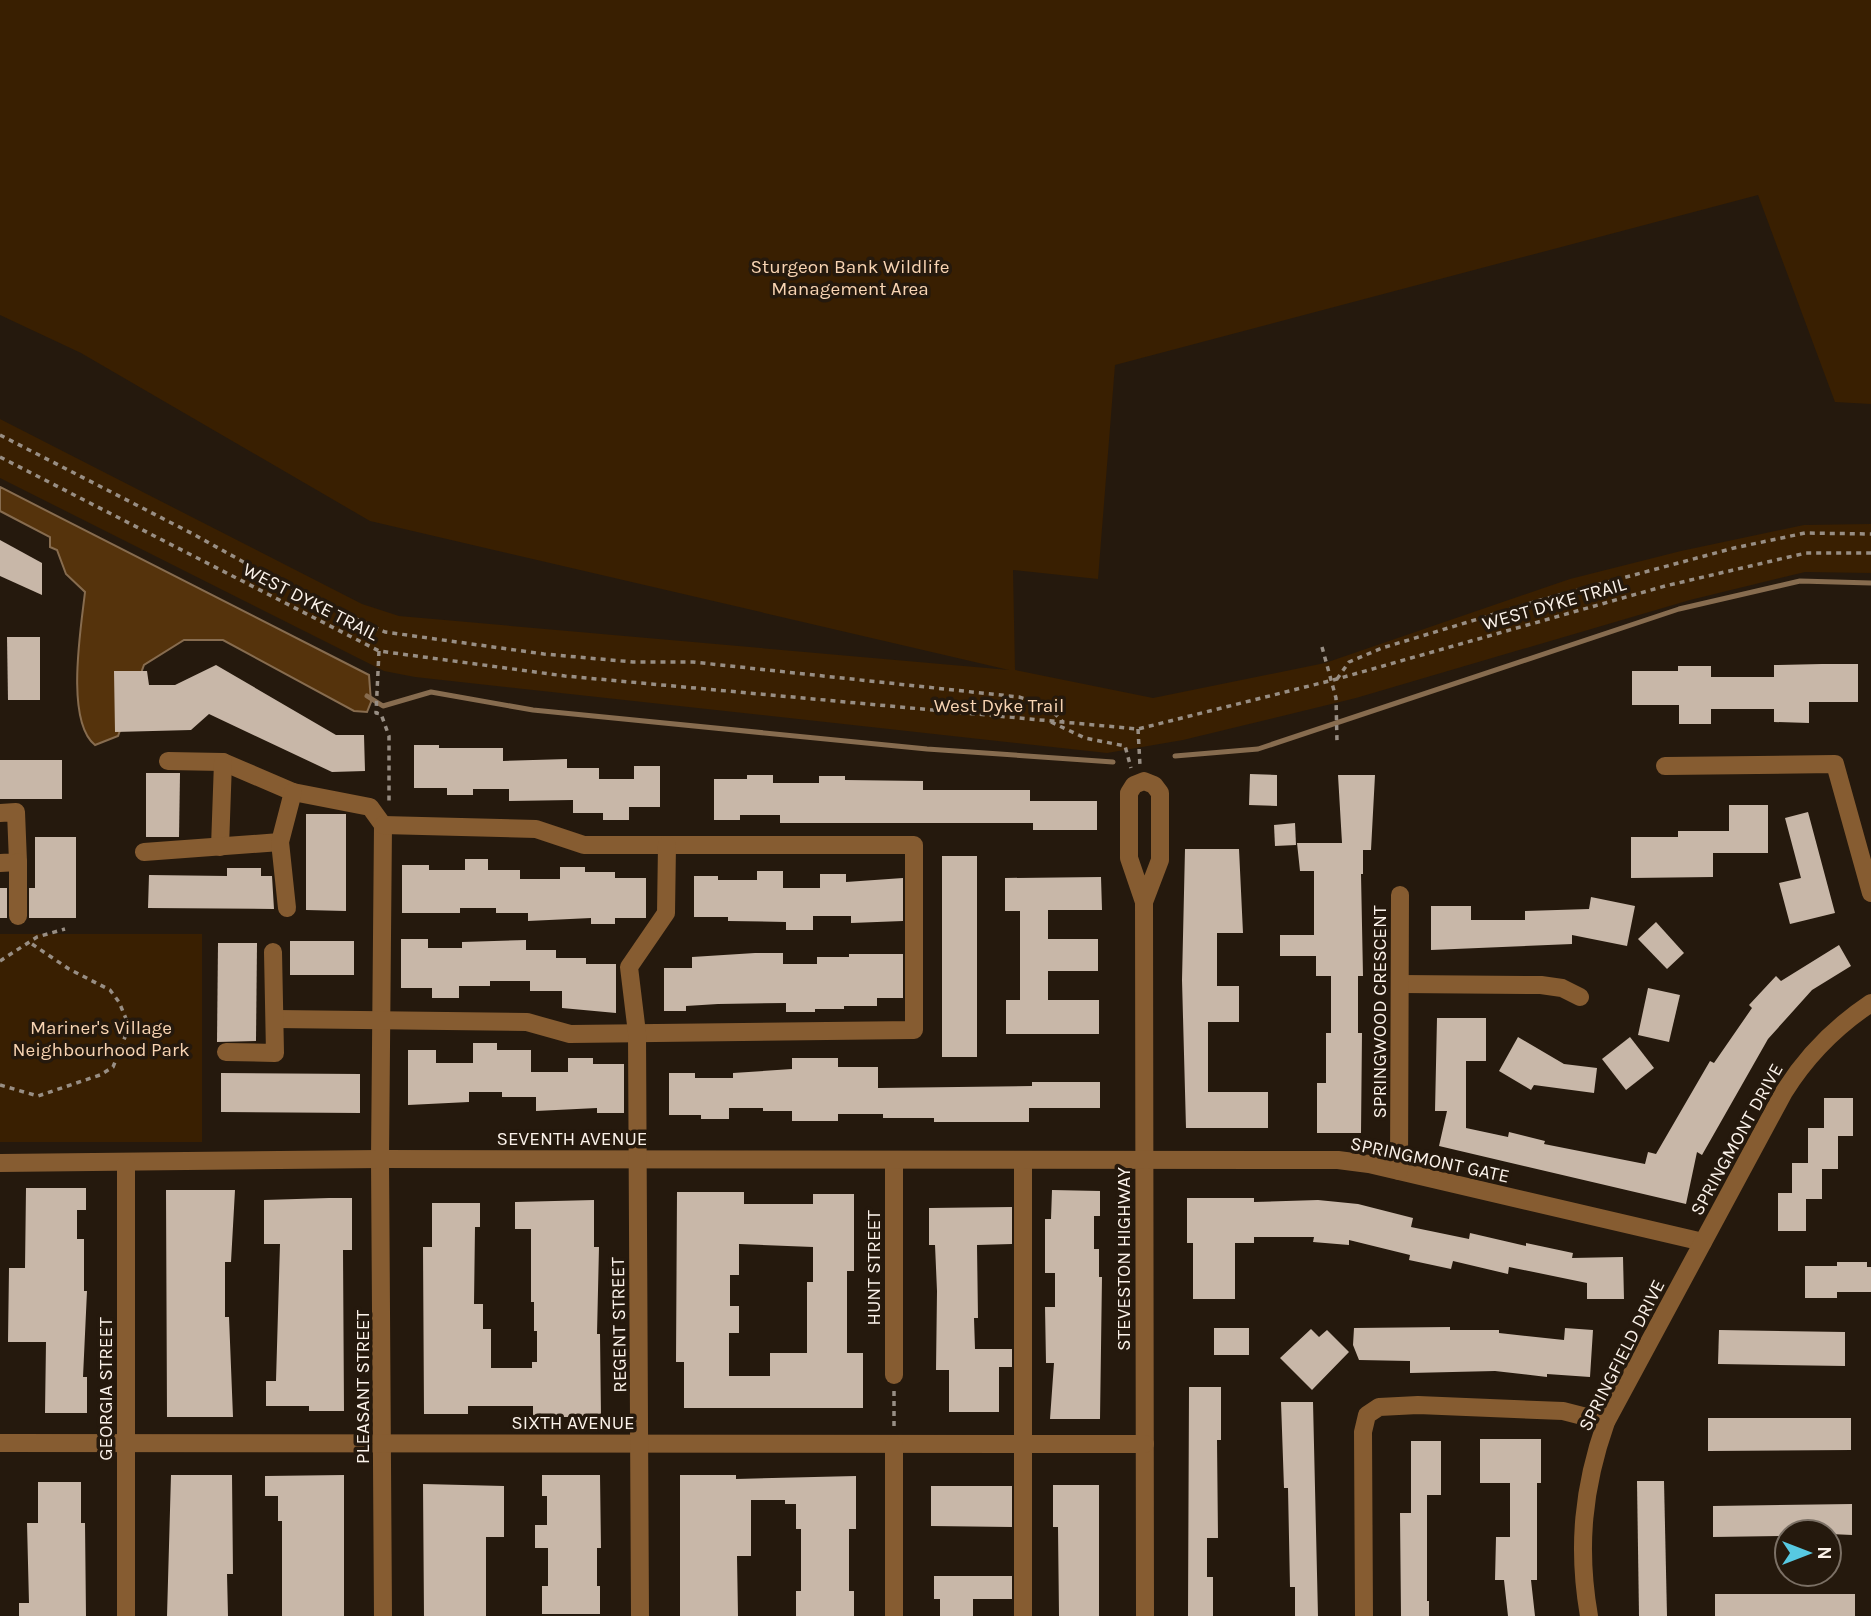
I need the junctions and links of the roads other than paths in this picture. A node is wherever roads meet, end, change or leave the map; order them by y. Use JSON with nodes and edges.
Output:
{"nodes":[{"id":1,"x":168,"y":761,"type":"dead end"},
{"id":2,"x":223,"y":762,"type":"junction"},
{"id":3,"x":1665,"y":766,"type":"dead end"},
{"id":4,"x":293,"y":792,"type":"junction"},
{"id":5,"x":0,"y":813,"type":"edge"},
{"id":6,"x":386,"y":825,"type":"junction"},
{"id":7,"x":280,"y":842,"type":"junction"},
{"id":8,"x":667,"y":845,"type":"junction"},
{"id":9,"x":220,"y":847,"type":"junction"},
{"id":10,"x":144,"y":852,"type":"dead end"},
{"id":11,"x":9,"y":862,"type":"edge"},
{"id":12,"x":1871,"y":893,"type":"edge"},
{"id":13,"x":1401,"y":895,"type":"dead end"},
{"id":14,"x":1143,"y":902,"type":"junction"},
{"id":15,"x":287,"y":908,"type":"dead end"},
{"id":16,"x":18,"y":916,"type":"dead end"},
{"id":17,"x":273,"y":952,"type":"dead end"},
{"id":18,"x":1401,"y":984,"type":"junction"},
{"id":19,"x":1580,"y":997,"type":"dead end"},
{"id":20,"x":1871,"y":1003,"type":"edge"},
{"id":21,"x":276,"y":1019,"type":"junction"},
{"id":22,"x":382,"y":1021,"type":"junction"},
{"id":23,"x":637,"y":1033,"type":"junction"},
{"id":24,"x":226,"y":1052,"type":"dead end"},
{"id":25,"x":380,"y":1159,"type":"junction"},
{"id":26,"x":636,"y":1159,"type":"junction"},
{"id":27,"x":894,"y":1160,"type":"junction"},
{"id":28,"x":1023,"y":1161,"type":"junction"},
{"id":29,"x":1143,"y":1161,"type":"junction"},
{"id":30,"x":0,"y":1163,"type":"edge"},
{"id":31,"x":126,"y":1163,"type":"junction"},
{"id":32,"x":1399,"y":1171,"type":"junction"},
{"id":33,"x":1703,"y":1242,"type":"junction"},
{"id":34,"x":894,"y":1375,"type":"road end"},
{"id":35,"x":1606,"y":1422,"type":"junction"},
{"id":36,"x":0,"y":1443,"type":"edge"},
{"id":37,"x":127,"y":1443,"type":"junction"},
{"id":38,"x":641,"y":1443,"type":"junction"},
{"id":39,"x":1025,"y":1443,"type":"junction"},
{"id":40,"x":384,"y":1444,"type":"junction"},
{"id":41,"x":1145,"y":1444,"type":"junction"},
{"id":42,"x":894,"y":1445,"type":"junction"},
{"id":43,"x":126,"y":1616,"type":"edge"},
{"id":44,"x":383,"y":1616,"type":"edge"},
{"id":45,"x":640,"y":1616,"type":"edge"},
{"id":46,"x":894,"y":1616,"type":"edge"},
{"id":47,"x":1023,"y":1616,"type":"edge"},
{"id":48,"x":1145,"y":1616,"type":"edge"},
{"id":49,"x":1364,"y":1616,"type":"edge"},
{"id":50,"x":1589,"y":1616,"type":"edge"}],
"edges":[{"from":1,"to":2,"type":"street"},
{"from":2,"to":4,"type":"street"},
{"from":2,"to":9,"type":"street"},
{"from":3,"to":12,"type":"street"},
{"from":4,"to":6,"type":"street"},
{"from":4,"to":7,"type":"street"},
{"from":5,"to":11,"type":"street"},
{"from":6,"to":8,"type":"street"},
{"from":6,"to":22,"type":"street","name":"PLEASANT STREET"},
{"from":7,"to":9,"type":"street"},
{"from":7,"to":15,"type":"street"},
{"from":8,"to":23,"type":"street","name":"REGENT STREET"},
{"from":8,"to":23,"type":"street"},
{"from":9,"to":10,"type":"street"},
{"from":11,"to":16,"type":"street"},
{"from":13,"to":18,"type":"street","name":"SPRINGWOOD CRESCENT"},
{"from":14,"to":14,"type":"street","name":"STEVESTON HIGHWAY"},
{"from":14,"to":29,"type":"street","name":"STEVESTON HIGHWAY"},
{"from":17,"to":21,"type":"street"},
{"from":18,"to":19,"type":"street"},
{"from":18,"to":32,"type":"street","name":"SPRINGWOOD CRESCENT"},
{"from":20,"to":33,"type":"street","name":"SPRINGMONT DRIVE"},
{"from":21,"to":22,"type":"street"},
{"from":21,"to":24,"type":"street"},
{"from":22,"to":23,"type":"street"},
{"from":22,"to":25,"type":"street","name":"PLEASANT STREET"},
{"from":23,"to":26,"type":"street","name":"REGENT STREET"},
{"from":25,"to":26,"type":"street","name":"SEVENTH AVENUE"},
{"from":25,"to":31,"type":"street","name":"SEVENTH AVENUE"},
{"from":25,"to":40,"type":"street","name":"PLEASANT STREET"},
{"from":26,"to":27,"type":"street","name":"SEVENTH AVENUE"},
{"from":26,"to":38,"type":"street","name":"REGENT STREET"},
{"from":27,"to":28,"type":"street","name":"SEVENTH AVENUE"},
{"from":27,"to":34,"type":"street","name":"HUNT STREET"},
{"from":28,"to":29,"type":"street","name":"SEVENTH AVENUE"},
{"from":28,"to":39,"type":"street"},
{"from":29,"to":32,"type":"street","name":"SPRINGMONT GATE"},
{"from":29,"to":41,"type":"street","name":"STEVESTON HIGHWAY"},
{"from":30,"to":31,"type":"street","name":"SEVENTH AVENUE"},
{"from":31,"to":37,"type":"street","name":"GEORGIA STREET"},
{"from":32,"to":33,"type":"street","name":"SPRINGMONT GATE"},
{"from":33,"to":35,"type":"street","name":"SPRINGFIELD DRIVE"},
{"from":35,"to":49,"type":"street"},
{"from":35,"to":50,"type":"street","name":"SPRINGFIELD DRIVE"},
{"from":36,"to":37,"type":"street","name":"SIXTH AVENUE"},
{"from":37,"to":40,"type":"street","name":"SIXTH AVENUE"},
{"from":37,"to":43,"type":"street","name":"GEORGIA STREET"},
{"from":38,"to":40,"type":"street","name":"SIXTH AVENUE"},
{"from":38,"to":42,"type":"street","name":"SIXTH AVENUE"},
{"from":38,"to":45,"type":"street","name":"REGENT STREET"},
{"from":39,"to":41,"type":"street","name":"SIXTH AVENUE"},
{"from":39,"to":42,"type":"street","name":"SIXTH AVENUE"},
{"from":39,"to":47,"type":"street"},
{"from":40,"to":44,"type":"street","name":"PLEASANT STREET"},
{"from":41,"to":48,"type":"street","name":"STEVESTON HIGHWAY"},
{"from":42,"to":46,"type":"street"}]}
